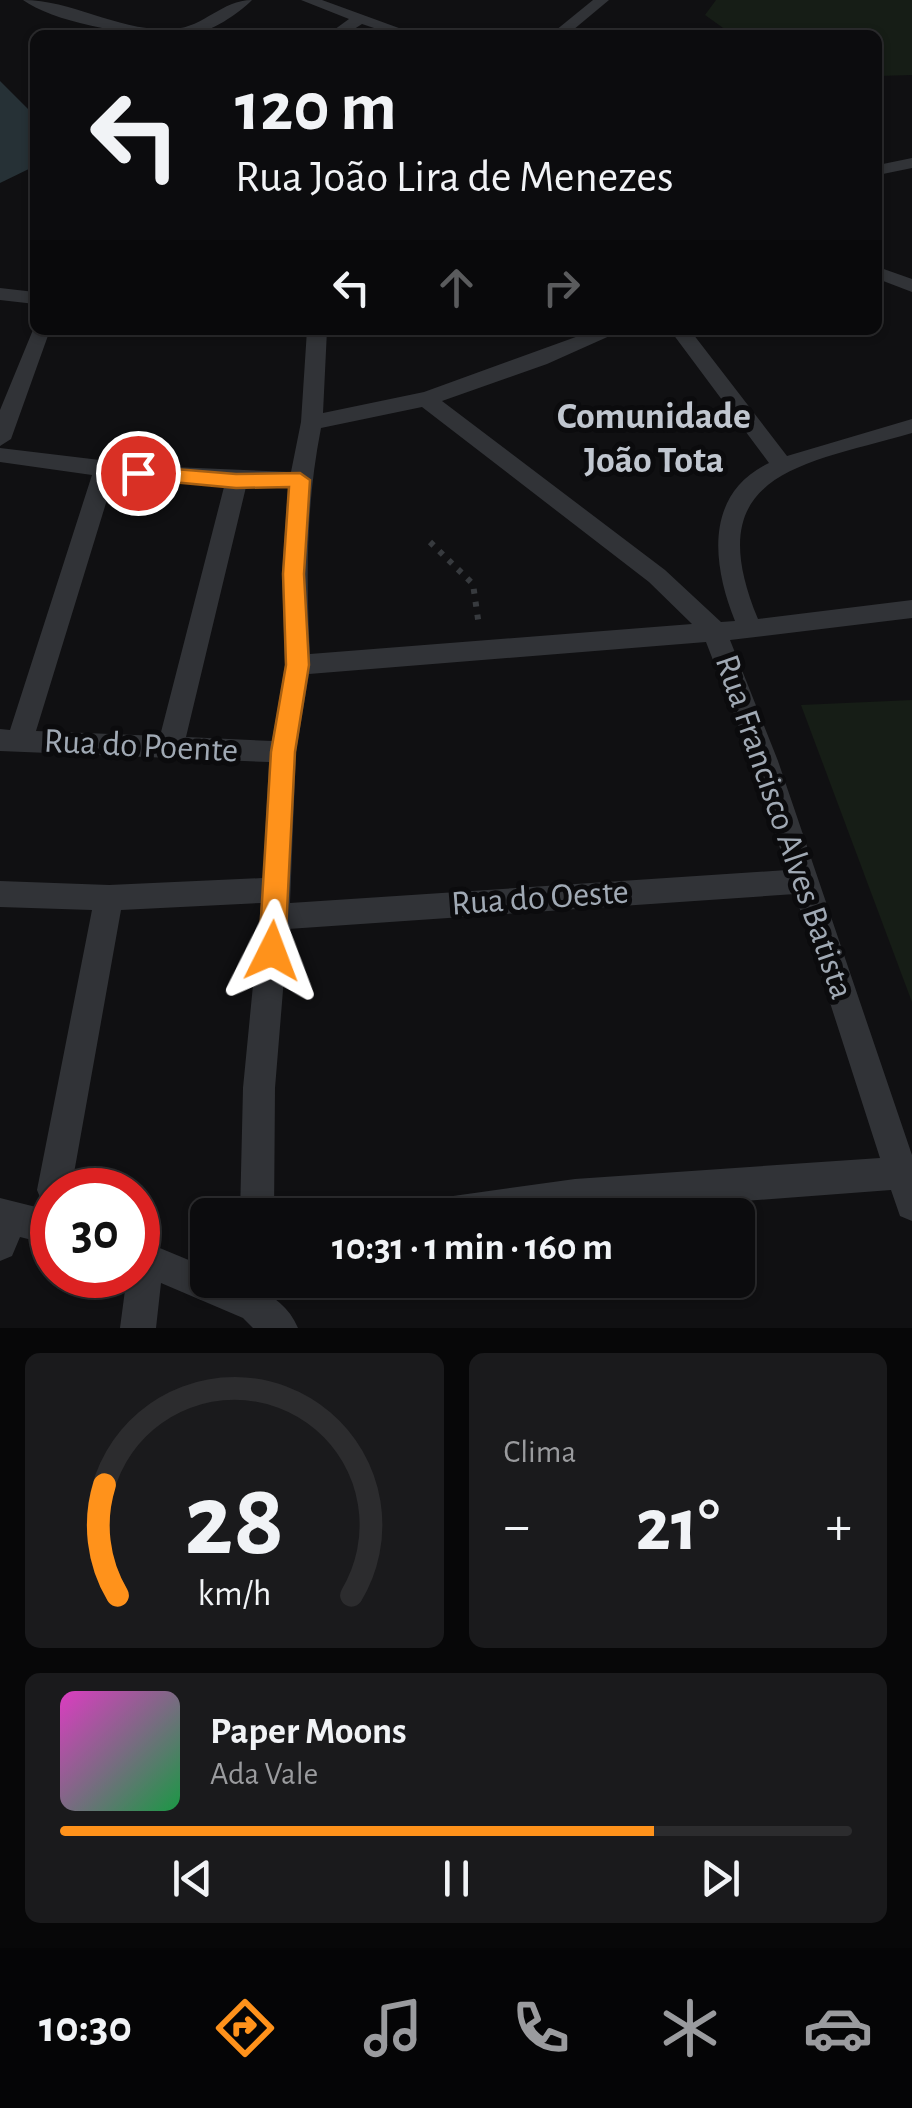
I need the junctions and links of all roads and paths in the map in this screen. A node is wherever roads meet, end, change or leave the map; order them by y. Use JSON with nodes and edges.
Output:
{"nodes":[{"id":1,"x":30,"y":0,"type":"edge"},
{"id":2,"x":245,"y":0,"type":"edge"},
{"id":3,"x":308,"y":0,"type":"edge"},
{"id":4,"x":602,"y":0,"type":"edge"},
{"id":5,"x":360,"y":18,"type":"junction"},
{"id":6,"x":145,"y":30,"type":"edge"},
{"id":7,"x":194,"y":30,"type":"edge"},
{"id":8,"x":342,"y":30,"type":"edge"},
{"id":9,"x":395,"y":30,"type":"edge"},
{"id":10,"x":564,"y":30,"type":"edge"},
{"id":11,"x":912,"y":163,"type":"edge"},
{"id":12,"x":882,"y":169,"type":"edge"},
{"id":13,"x":882,"y":275,"type":"edge"},
{"id":14,"x":912,"y":286,"type":"edge"},
{"id":15,"x":0,"y":294,"type":"edge"},
{"id":16,"x":30,"y":297,"type":"edge"},
{"id":17,"x":38,"y":335,"type":"edge"},
{"id":18,"x":317,"y":335,"type":"edge"},
{"id":19,"x":600,"y":335,"type":"edge"},
{"id":20,"x":684,"y":335,"type":"edge"},
{"id":21,"x":425,"y":400,"type":"junction"},
{"id":22,"x":312,"y":422,"type":"junction"},
{"id":23,"x":912,"y":426,"type":"edge"},
{"id":24,"x":0,"y":440,"type":"edge"},
{"id":25,"x":0,"y":455,"type":"edge"},
{"id":26,"x":783,"y":466,"type":"junction"},
{"id":27,"x":105,"y":470,"type":"junction"},
{"id":28,"x":300,"y":480,"type":"junction"},
{"id":29,"x":236,"y":481,"type":"junction"},
{"id":30,"x":430,"y":542,"type":"dead end"},
{"id":31,"x":912,"y":608,"type":"edge"},
{"id":32,"x":750,"y":628,"type":"junction"},
{"id":33,"x":714,"y":630,"type":"junction"},
{"id":34,"x":483,"y":652,"type":"junction"},
{"id":35,"x":298,"y":665,"type":"junction"},
{"id":36,"x":10,"y":740,"type":"edge"},
{"id":37,"x":170,"y":749,"type":"junction"},
{"id":38,"x":283,"y":752,"type":"junction"},
{"id":39,"x":806,"y":881,"type":"junction"},
{"id":40,"x":0,"y":894,"type":"edge"},
{"id":41,"x":108,"y":898,"type":"junction"},
{"id":42,"x":275,"y":903,"type":"junction"},
{"id":43,"x":59,"y":1168,"type":"edge"},
{"id":44,"x":907,"y":1188,"type":"edge"},
{"id":45,"x":257,"y":1198,"type":"edge"},
{"id":46,"x":562,"y":1198,"type":"edge"},
{"id":47,"x":30,"y":1217,"type":"edge"},
{"id":48,"x":3,"y":1226,"type":"edge"},
{"id":49,"x":160,"y":1265,"type":"edge"},
{"id":50,"x":140,"y":1298,"type":"edge"},
{"id":51,"x":263,"y":1305,"type":"edge"},
{"id":52,"x":138,"y":1328,"type":"edge"}],
"edges":[{"from":1,"to":6,"type":"street"},
{"from":2,"to":7,"type":"street"},
{"from":3,"to":5,"type":"street"},
{"from":4,"to":10,"type":"street"},
{"from":5,"to":8,"type":"street"},
{"from":5,"to":9,"type":"street"},
{"from":11,"to":12,"type":"street"},
{"from":13,"to":14,"type":"street"},
{"from":15,"to":16,"type":"street"},
{"from":17,"to":24,"type":"street"},
{"from":18,"to":22,"type":"street"},
{"from":19,"to":21,"type":"street"},
{"from":20,"to":26,"type":"street"},
{"from":21,"to":22,"type":"street"},
{"from":21,"to":33,"type":"street","name":"Rua Francisco Alves Batista"},
{"from":22,"to":28,"type":"street"},
{"from":23,"to":26,"type":"street"},
{"from":25,"to":27,"type":"street"},
{"from":26,"to":32,"type":"street"},
{"from":27,"to":29,"type":"street"},
{"from":27,"to":36,"type":"street"},
{"from":28,"to":29,"type":"street"},
{"from":28,"to":35,"type":"street"},
{"from":29,"to":37,"type":"street"},
{"from":30,"to":34,"type":"path"},
{"from":31,"to":32,"type":"street"},
{"from":32,"to":33,"type":"street"},
{"from":33,"to":34,"type":"street"},
{"from":33,"to":39,"type":"street","name":"Rua Francisco Alves Batista"},
{"from":34,"to":35,"type":"street"},
{"from":35,"to":38,"type":"street"},
{"from":36,"to":37,"type":"street","name":"Rua do Poente"},
{"from":37,"to":38,"type":"street","name":"Rua do Poente"},
{"from":38,"to":42,"type":"street"},
{"from":39,"to":42,"type":"street","name":"Rua do Oeste"},
{"from":39,"to":44,"type":"street","name":"Rua Francisco Alves Batista"},
{"from":40,"to":41,"type":"street","name":"Rua do Oeste"},
{"from":41,"to":42,"type":"street","name":"Rua do Oeste"},
{"from":41,"to":43,"type":"street"},
{"from":42,"to":45,"type":"street"},
{"from":44,"to":46,"type":"street"},
{"from":47,"to":48,"type":"street"},
{"from":49,"to":51,"type":"street"},
{"from":50,"to":52,"type":"street"}]}
